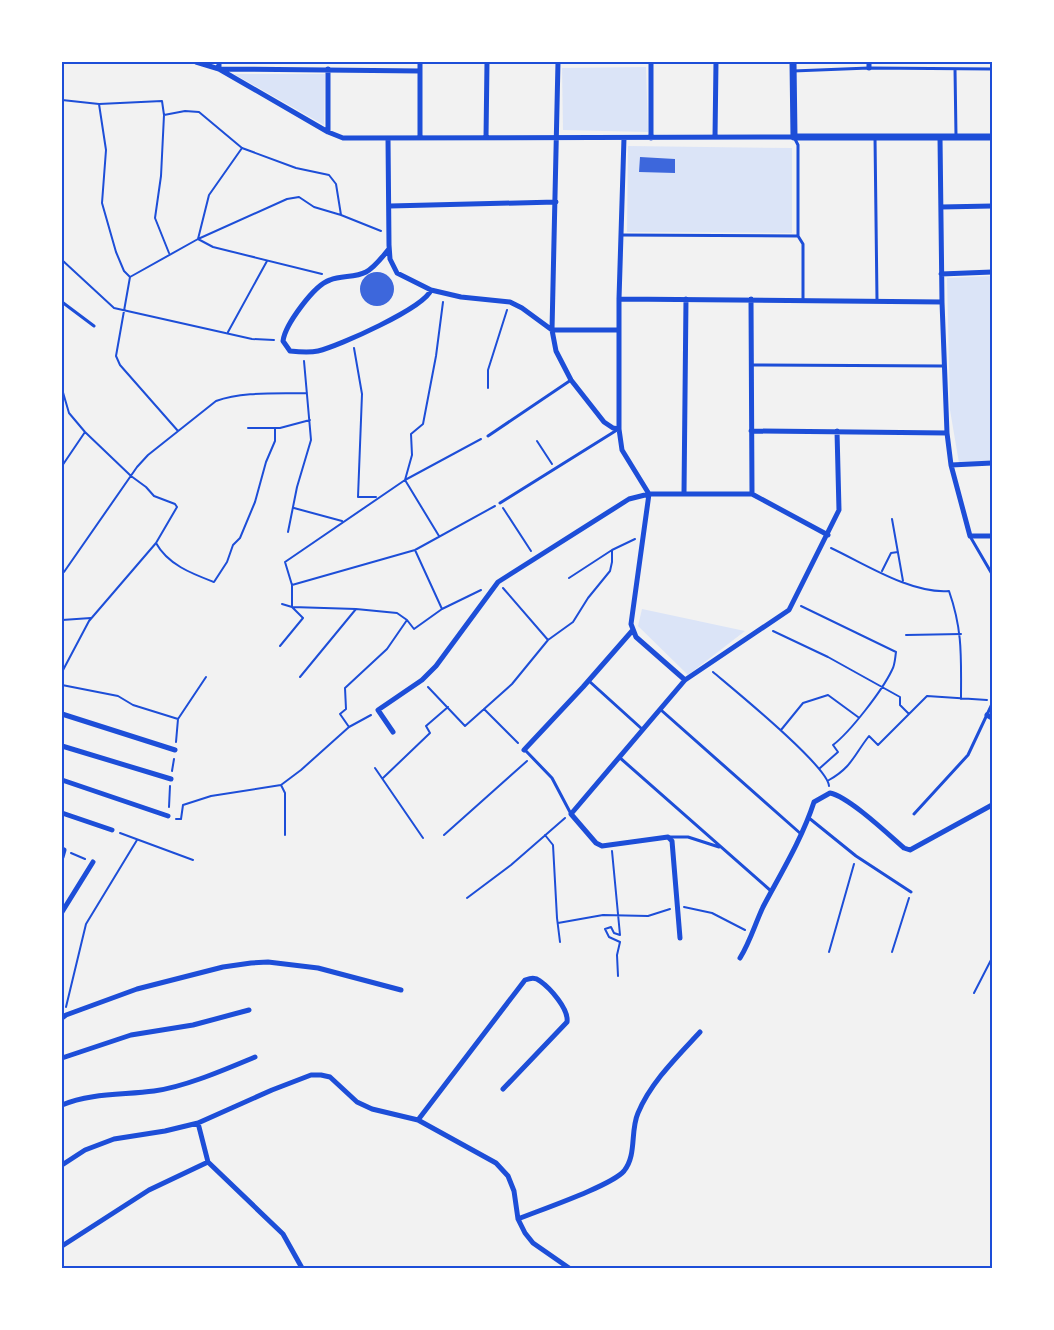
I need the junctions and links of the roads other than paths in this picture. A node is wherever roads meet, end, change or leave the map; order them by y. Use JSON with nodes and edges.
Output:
{"nodes":[{"id":1,"x":196,"y":62,"type":"edge"},
{"id":2,"x":219,"y":62,"type":"edge"},
{"id":3,"x":420,"y":62,"type":"edge"},
{"id":4,"x":487,"y":62,"type":"edge"},
{"id":5,"x":558,"y":62,"type":"edge"},
{"id":6,"x":651,"y":62,"type":"edge"},
{"id":7,"x":716,"y":62,"type":"edge"},
{"id":8,"x":793,"y":62,"type":"edge"},
{"id":9,"x":869,"y":65,"type":"edge"},
{"id":10,"x":219,"y":69,"type":"junction"},
{"id":11,"x":328,"y":69,"type":"junction"},
{"id":12,"x":955,"y":69,"type":"junction"},
{"id":13,"x":993,"y":69,"type":"edge"},
{"id":14,"x":420,"y":71,"type":"junction"},
{"id":15,"x":793,"y":71,"type":"junction"},
{"id":16,"x":328,"y":132,"type":"junction"},
{"id":17,"x":794,"y":137,"type":"junction"},
{"id":18,"x":875,"y":137,"type":"junction"},
{"id":19,"x":940,"y":137,"type":"junction"},
{"id":20,"x":956,"y":137,"type":"junction"},
{"id":21,"x":993,"y":137,"type":"edge"},
{"id":22,"x":388,"y":138,"type":"junction"},
{"id":23,"x":420,"y":138,"type":"junction"},
{"id":24,"x":486,"y":138,"type":"junction"},
{"id":25,"x":558,"y":138,"type":"junction"},
{"id":26,"x":624,"y":138,"type":"junction"},
{"id":27,"x":651,"y":138,"type":"junction"},
{"id":28,"x":715,"y":138,"type":"junction"},
{"id":29,"x":556,"y":202,"type":"junction"},
{"id":30,"x":390,"y":206,"type":"junction"},
{"id":31,"x":993,"y":206,"type":"edge"},
{"id":32,"x":941,"y":207,"type":"junction"},
{"id":33,"x":621,"y":235,"type":"junction"},
{"id":34,"x":798,"y":236,"type":"junction"},
{"id":35,"x":389,"y":249,"type":"junction"},
{"id":36,"x":993,"y":272,"type":"edge"},
{"id":37,"x":941,"y":274,"type":"junction"},
{"id":38,"x":431,"y":290,"type":"junction"},
{"id":39,"x":686,"y":299,"type":"junction"},
{"id":40,"x":619,"y":300,"type":"junction"},
{"id":41,"x":751,"y":300,"type":"junction"},
{"id":42,"x":877,"y":300,"type":"junction"},
{"id":43,"x":803,"y":301,"type":"junction"},
{"id":44,"x":62,"y":302,"type":"edge"},
{"id":45,"x":942,"y":302,"type":"junction"},
{"id":46,"x":94,"y":326,"type":"dead end"},
{"id":47,"x":552,"y":330,"type":"junction"},
{"id":48,"x":619,"y":330,"type":"junction"},
{"id":49,"x":751,"y":365,"type":"junction"},
{"id":50,"x":943,"y":366,"type":"junction"},
{"id":51,"x":571,"y":380,"type":"junction"},
{"id":52,"x":618,"y":429,"type":"junction"},
{"id":53,"x":751,"y":431,"type":"junction"},
{"id":54,"x":837,"y":431,"type":"junction"},
{"id":55,"x":947,"y":433,"type":"junction"},
{"id":56,"x":488,"y":436,"type":"road end"},
{"id":57,"x":993,"y":463,"type":"edge"},
{"id":58,"x":951,"y":465,"type":"junction"},
{"id":59,"x":684,"y":493,"type":"junction"},
{"id":60,"x":649,"y":494,"type":"junction"},
{"id":61,"x":752,"y":495,"type":"junction"},
{"id":62,"x":500,"y":503,"type":"road end"},
{"id":63,"x":828,"y":535,"type":"junction"},
{"id":64,"x":970,"y":536,"type":"junction"},
{"id":65,"x":993,"y":536,"type":"edge"},
{"id":66,"x":993,"y":574,"type":"edge"},
{"id":67,"x":632,"y":632,"type":"junction"},
{"id":68,"x":686,"y":680,"type":"junction"},
{"id":69,"x":589,"y":681,"type":"junction"},
{"id":70,"x":993,"y":702,"type":"edge"},
{"id":71,"x":660,"y":708,"type":"junction"},
{"id":72,"x":62,"y":714,"type":"edge"},
{"id":73,"x":990,"y":717,"type":"edge"},
{"id":74,"x":642,"y":729,"type":"junction"},
{"id":75,"x":393,"y":732,"type":"dead end"},
{"id":76,"x":62,"y":746,"type":"edge"},
{"id":77,"x":175,"y":750,"type":"dead end"},
{"id":78,"x":524,"y":750,"type":"joint"},
{"id":79,"x":619,"y":757,"type":"junction"},
{"id":80,"x":171,"y":779,"type":"dead end"},
{"id":81,"x":62,"y":780,"type":"edge"},
{"id":82,"x":993,"y":805,"type":"edge"},
{"id":83,"x":62,"y":813,"type":"edge"},
{"id":84,"x":571,"y":814,"type":"junction"},
{"id":85,"x":914,"y":814,"type":"dead end"},
{"id":86,"x":168,"y":816,"type":"road end"},
{"id":87,"x":809,"y":818,"type":"junction"},
{"id":88,"x":112,"y":830,"type":"road end"},
{"id":89,"x":801,"y":834,"type":"junction"},
{"id":90,"x":668,"y":837,"type":"junction"},
{"id":91,"x":722,"y":848,"type":"junction"},
{"id":92,"x":63,"y":850,"type":"edge"},
{"id":93,"x":62,"y":857,"type":"edge"},
{"id":94,"x":93,"y":862,"type":"road end"},
{"id":95,"x":771,"y":892,"type":"junction"},
{"id":96,"x":911,"y":892,"type":"road end"},
{"id":97,"x":62,"y":912,"type":"edge"},
{"id":98,"x":680,"y":938,"type":"dead end"},
{"id":99,"x":740,"y":958,"type":"dead end"},
{"id":100,"x":401,"y":990,"type":"dead end"},
{"id":101,"x":249,"y":1010,"type":"dead end"},
{"id":102,"x":64,"y":1016,"type":"edge"},
{"id":103,"x":699,"y":1032,"type":"dead end"},
{"id":104,"x":255,"y":1057,"type":"dead end"},
{"id":105,"x":62,"y":1058,"type":"edge"},
{"id":106,"x":503,"y":1089,"type":"dead end"},
{"id":107,"x":62,"y":1105,"type":"edge"},
{"id":108,"x":418,"y":1120,"type":"junction"},
{"id":109,"x":198,"y":1123,"type":"junction"},
{"id":110,"x":208,"y":1162,"type":"junction"},
{"id":111,"x":62,"y":1165,"type":"edge"},
{"id":112,"x":518,"y":1219,"type":"junction"},
{"id":113,"x":62,"y":1246,"type":"edge"},
{"id":114,"x":302,"y":1269,"type":"edge"},
{"id":115,"x":569,"y":1269,"type":"edge"}],
"edges":[{"from":1,"to":10,"type":"street"},
{"from":2,"to":10,"type":"street"},
{"from":3,"to":14,"type":"street"},
{"from":4,"to":24,"type":"street"},
{"from":5,"to":25,"type":"street"},
{"from":6,"to":27,"type":"street"},
{"from":7,"to":28,"type":"street"},
{"from":8,"to":15,"type":"street"},
{"from":9,"to":12,"type":"lane"},
{"from":9,"to":15,"type":"lane"},
{"from":10,"to":11,"type":"street"},
{"from":10,"to":16,"type":"street"},
{"from":11,"to":14,"type":"street"},
{"from":11,"to":16,"type":"street"},
{"from":12,"to":13,"type":"lane"},
{"from":12,"to":20,"type":"lane"},
{"from":14,"to":23,"type":"street"},
{"from":15,"to":17,"type":"street"},
{"from":16,"to":22,"type":"street"},
{"from":17,"to":18,"type":"street"},
{"from":17,"to":28,"type":"street"},
{"from":17,"to":34,"type":"lane"},
{"from":18,"to":19,"type":"street"},
{"from":18,"to":42,"type":"lane"},
{"from":19,"to":20,"type":"street"},
{"from":19,"to":32,"type":"street"},
{"from":20,"to":21,"type":"street"},
{"from":22,"to":23,"type":"street"},
{"from":22,"to":30,"type":"street"},
{"from":23,"to":24,"type":"street"},
{"from":24,"to":25,"type":"street"},
{"from":25,"to":26,"type":"street"},
{"from":25,"to":29,"type":"street"},
{"from":26,"to":27,"type":"street"},
{"from":26,"to":33,"type":"street"},
{"from":27,"to":28,"type":"street"},
{"from":29,"to":30,"type":"street"},
{"from":29,"to":47,"type":"street"},
{"from":30,"to":35,"type":"street"},
{"from":31,"to":32,"type":"street"},
{"from":32,"to":37,"type":"street"},
{"from":33,"to":34,"type":"lane"},
{"from":33,"to":40,"type":"street"},
{"from":34,"to":43,"type":"lane"},
{"from":35,"to":38,"type":"street"},
{"from":35,"to":38,"type":"street"},
{"from":36,"to":37,"type":"street"},
{"from":37,"to":45,"type":"street"},
{"from":38,"to":47,"type":"street"},
{"from":39,"to":40,"type":"street"},
{"from":39,"to":41,"type":"street"},
{"from":39,"to":59,"type":"street"},
{"from":40,"to":48,"type":"street"},
{"from":41,"to":43,"type":"street"},
{"from":41,"to":49,"type":"street"},
{"from":42,"to":43,"type":"street"},
{"from":42,"to":45,"type":"street"},
{"from":44,"to":46,"type":"lane"},
{"from":45,"to":50,"type":"street"},
{"from":47,"to":48,"type":"street"},
{"from":47,"to":51,"type":"street"},
{"from":48,"to":52,"type":"street"},
{"from":49,"to":50,"type":"lane"},
{"from":49,"to":53,"type":"street"},
{"from":50,"to":55,"type":"street"},
{"from":51,"to":52,"type":"street"},
{"from":51,"to":56,"type":"lane"},
{"from":52,"to":60,"type":"street"},
{"from":52,"to":62,"type":"lane"},
{"from":53,"to":54,"type":"street"},
{"from":53,"to":61,"type":"street"},
{"from":54,"to":55,"type":"street"},
{"from":54,"to":63,"type":"street"},
{"from":55,"to":58,"type":"street"},
{"from":57,"to":58,"type":"street"},
{"from":58,"to":64,"type":"street"},
{"from":59,"to":60,"type":"street"},
{"from":59,"to":61,"type":"street"},
{"from":60,"to":67,"type":"street"},
{"from":60,"to":75,"type":"street"},
{"from":61,"to":63,"type":"street"},
{"from":63,"to":68,"type":"street"},
{"from":64,"to":65,"type":"street"},
{"from":64,"to":66,"type":"lane"},
{"from":67,"to":68,"type":"street"},
{"from":67,"to":69,"type":"street"},
{"from":68,"to":71,"type":"street"},
{"from":69,"to":74,"type":"lane"},
{"from":69,"to":78,"type":"street"},
{"from":70,"to":73,"type":"lane"},
{"from":71,"to":74,"type":"street"},
{"from":71,"to":89,"type":"lane"},
{"from":72,"to":77,"type":"street"},
{"from":73,"to":85,"type":"lane"},
{"from":74,"to":79,"type":"street"},
{"from":76,"to":80,"type":"street"},
{"from":78,"to":84,"type":"lane"},
{"from":79,"to":84,"type":"street"},
{"from":79,"to":91,"type":"lane"},
{"from":81,"to":86,"type":"street"},
{"from":82,"to":87,"type":"street"},
{"from":83,"to":88,"type":"street"},
{"from":84,"to":90,"type":"street"},
{"from":87,"to":89,"type":"street"},
{"from":87,"to":96,"type":"lane"},
{"from":89,"to":95,"type":"street"},
{"from":90,"to":91,"type":"lane"},
{"from":90,"to":98,"type":"street"},
{"from":91,"to":95,"type":"lane"},
{"from":92,"to":93,"type":"street"},
{"from":94,"to":97,"type":"street"},
{"from":95,"to":99,"type":"street"},
{"from":100,"to":102,"type":"street"},
{"from":101,"to":105,"type":"street"},
{"from":103,"to":112,"type":"street"},
{"from":104,"to":107,"type":"street"},
{"from":106,"to":108,"type":"street"},
{"from":108,"to":109,"type":"street"},
{"from":108,"to":112,"type":"street"},
{"from":109,"to":110,"type":"street"},
{"from":109,"to":111,"type":"street"},
{"from":110,"to":113,"type":"street"},
{"from":110,"to":114,"type":"street"},
{"from":112,"to":115,"type":"street"}]}
